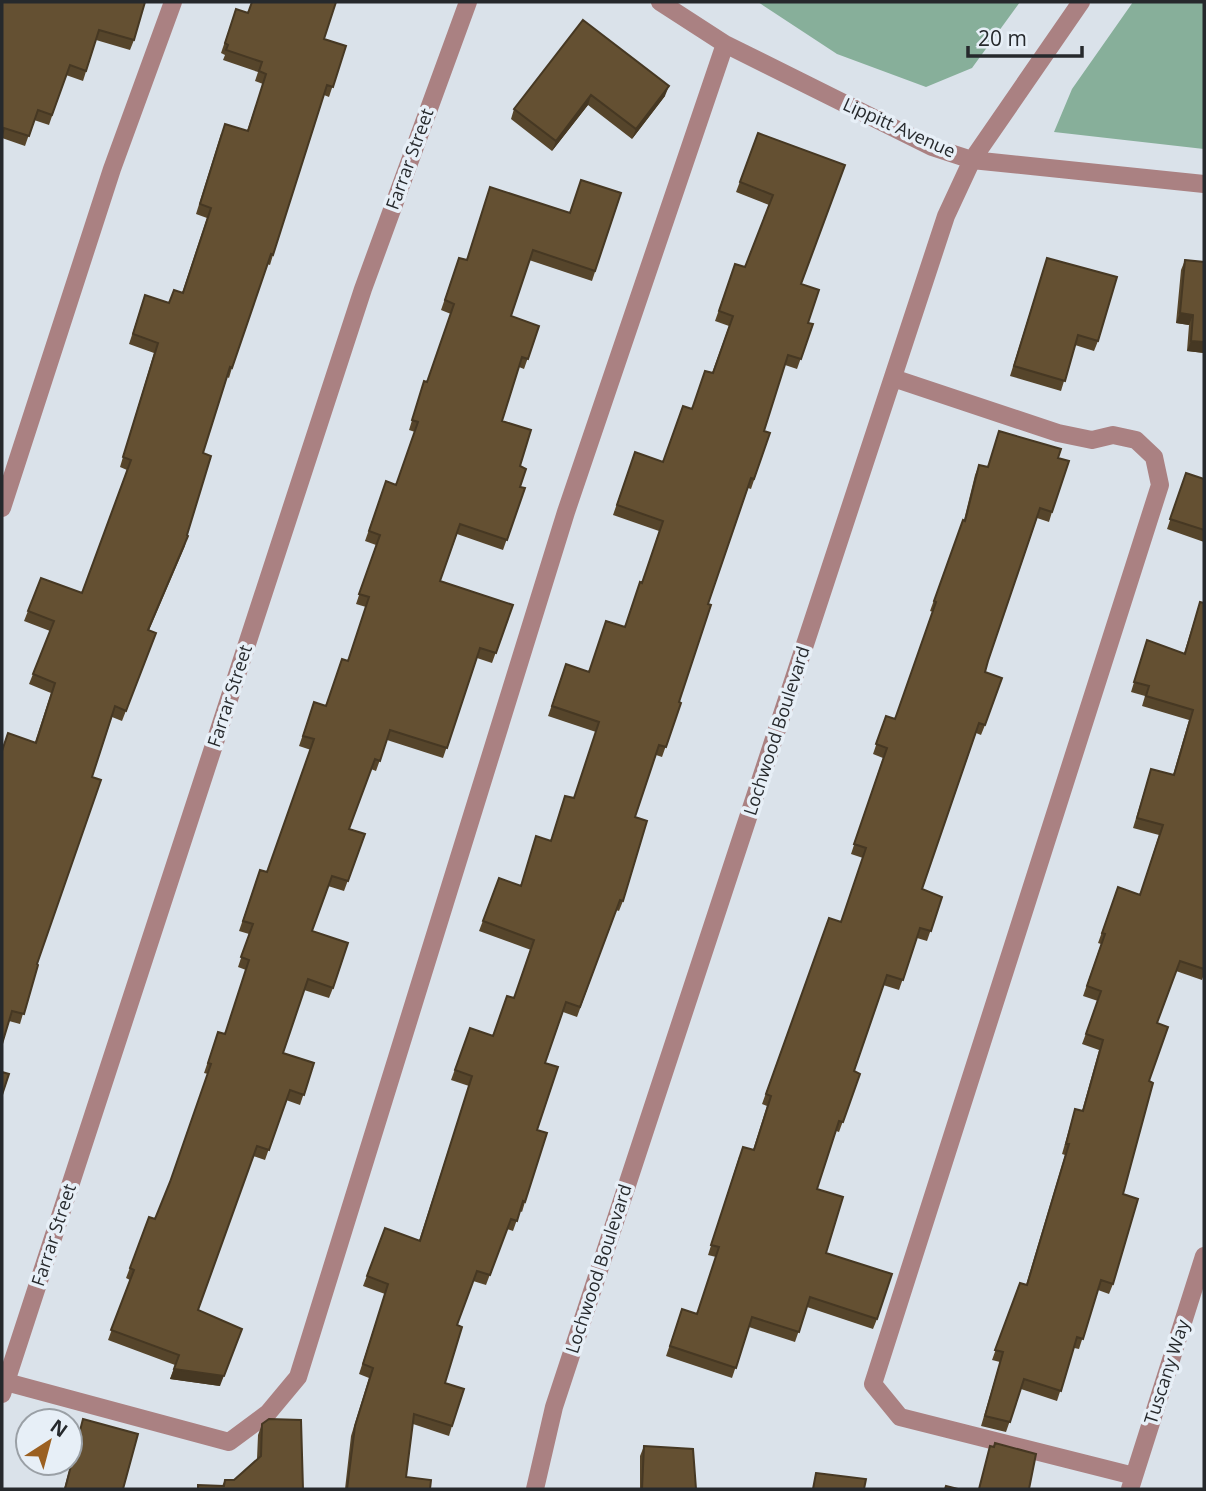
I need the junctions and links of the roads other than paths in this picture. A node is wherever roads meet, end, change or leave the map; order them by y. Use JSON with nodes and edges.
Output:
{"nodes":[{"id":1,"x":173,"y":2,"type":"edge"},
{"id":2,"x":468,"y":2,"type":"edge"},
{"id":3,"x":660,"y":2,"type":"edge"},
{"id":4,"x":1081,"y":2,"type":"edge"},
{"id":5,"x":725,"y":44,"type":"junction"},
{"id":6,"x":972,"y":160,"type":"junction"},
{"id":7,"x":1204,"y":184,"type":"edge"},
{"id":8,"x":893,"y":378,"type":"junction"},
{"id":9,"x":2,"y":508,"type":"edge"},
{"id":10,"x":1204,"y":1256,"type":"edge"},
{"id":11,"x":4,"y":1388,"type":"edge"},
{"id":12,"x":1132,"y":1483,"type":"edge"},
{"id":13,"x":535,"y":1489,"type":"edge"}],
"edges":[{"from":1,"to":9,"type":"street"},
{"from":2,"to":11,"type":"street","name":"Farrar Street"},
{"from":3,"to":5,"type":"street","name":"Lippitt Avenue"},
{"from":4,"to":6,"type":"street","name":"Lochwood Boulevard"},
{"from":5,"to":6,"type":"street","name":"Lippitt Avenue"},
{"from":5,"to":11,"type":"street"},
{"from":6,"to":7,"type":"street","name":"Lippitt Avenue"},
{"from":6,"to":8,"type":"street","name":"Lochwood Boulevard"},
{"from":8,"to":12,"type":"street"},
{"from":8,"to":13,"type":"street","name":"Lochwood Boulevard"},
{"from":10,"to":12,"type":"street","name":"Tuscany Way"}]}
